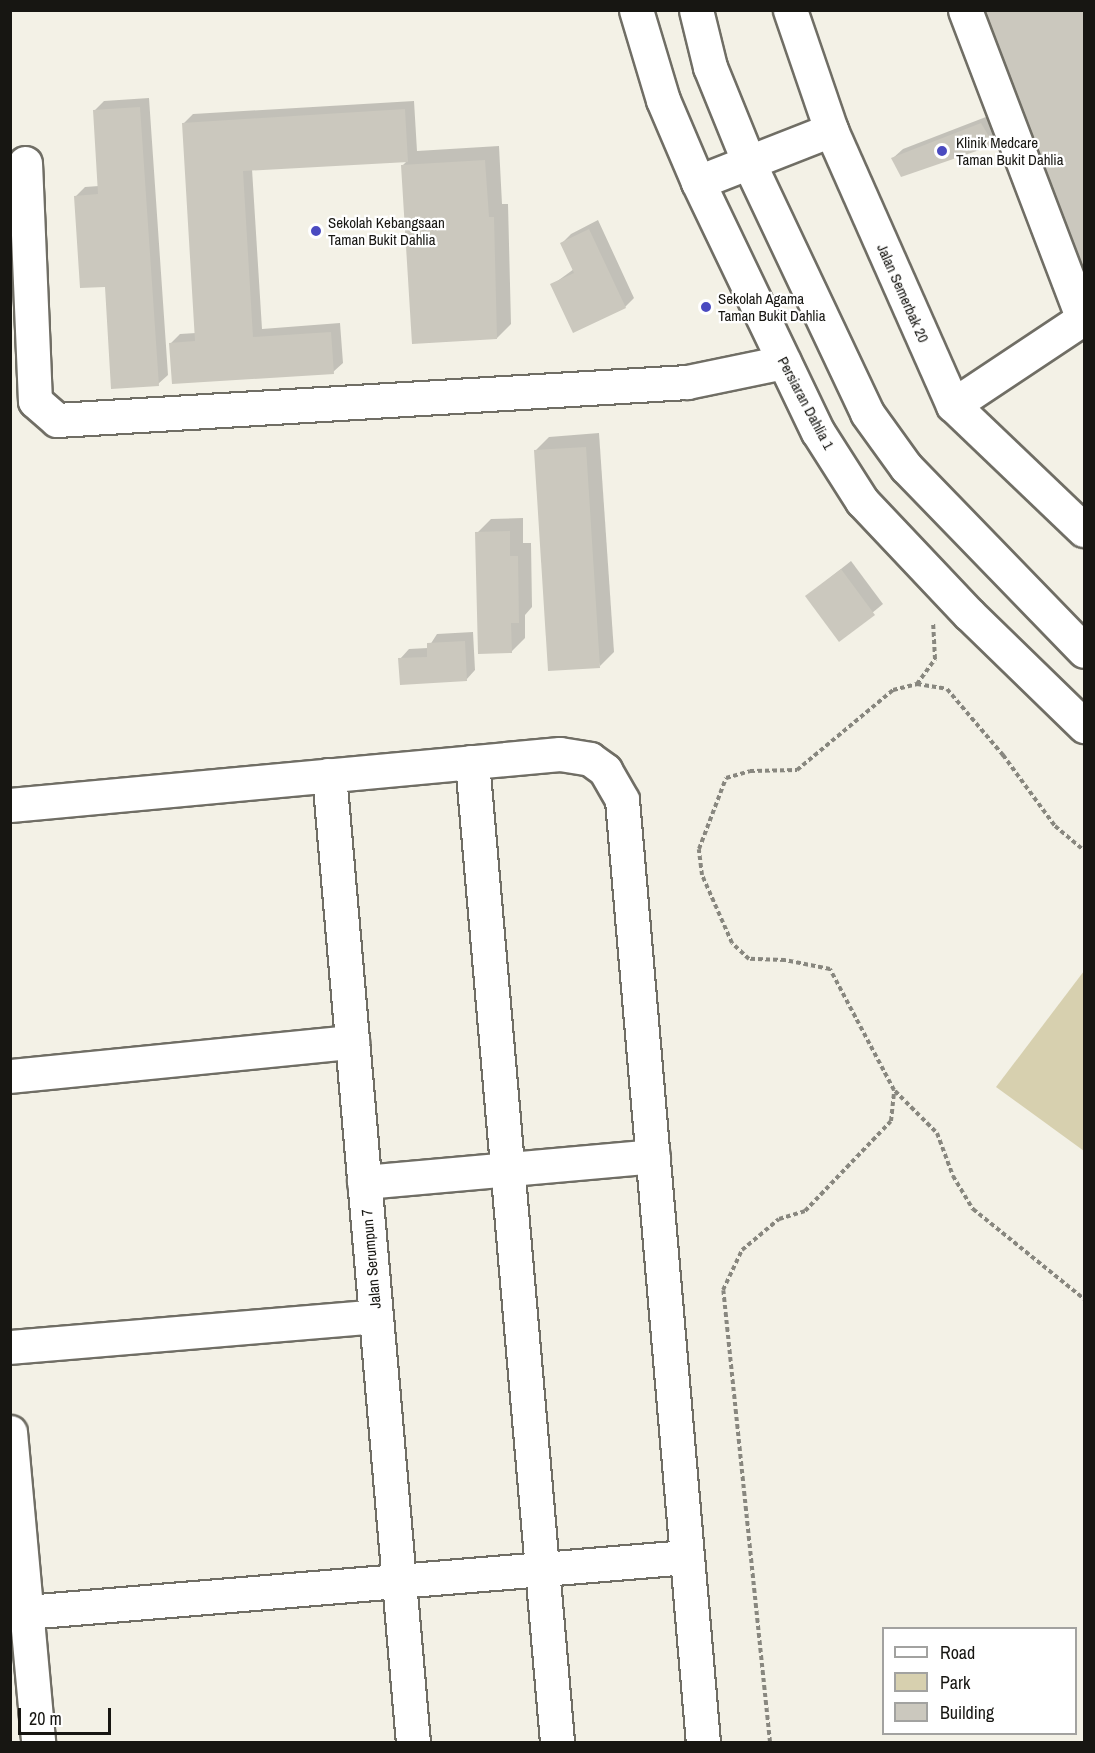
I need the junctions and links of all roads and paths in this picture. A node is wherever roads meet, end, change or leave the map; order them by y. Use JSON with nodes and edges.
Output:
{"nodes":[{"id":1,"x":636,"y":10,"type":"edge"},
{"id":2,"x":696,"y":10,"type":"edge"},
{"id":3,"x":790,"y":10,"type":"edge"},
{"id":4,"x":965,"y":10,"type":"edge"},
{"id":5,"x":831,"y":130,"type":"junction"},
{"id":6,"x":25,"y":162,"type":"dead end"},
{"id":7,"x":749,"y":163,"type":"junction"},
{"id":8,"x":698,"y":182,"type":"junction"},
{"id":9,"x":1084,"y":320,"type":"edge"},
{"id":10,"x":784,"y":362,"type":"junction"},
{"id":11,"x":953,"y":405,"type":"junction"},
{"id":12,"x":1084,"y":530,"type":"edge"},
{"id":13,"x":932,"y":616,"type":"dead end"},
{"id":14,"x":1084,"y":651,"type":"edge"},
{"id":15,"x":917,"y":684,"type":"junction"},
{"id":16,"x":1084,"y":726,"type":"edge"},
{"id":17,"x":472,"y":762,"type":"junction"},
{"id":18,"x":329,"y":775,"type":"junction"},
{"id":19,"x":10,"y":805,"type":"edge"},
{"id":20,"x":1084,"y":850,"type":"edge"},
{"id":21,"x":352,"y":1042,"type":"junction"},
{"id":22,"x":10,"y":1076,"type":"edge"},
{"id":23,"x":894,"y":1090,"type":"junction"},
{"id":24,"x":653,"y":1156,"type":"junction"},
{"id":25,"x":507,"y":1169,"type":"junction"},
{"id":26,"x":364,"y":1182,"type":"junction"},
{"id":27,"x":1084,"y":1299,"type":"edge"},
{"id":28,"x":376,"y":1316,"type":"junction"},
{"id":29,"x":10,"y":1347,"type":"edge"},
{"id":30,"x":10,"y":1432,"type":"edge"},
{"id":31,"x":687,"y":1557,"type":"junction"},
{"id":32,"x":542,"y":1569,"type":"junction"},
{"id":33,"x":399,"y":1581,"type":"junction"},
{"id":34,"x":26,"y":1612,"type":"junction"},
{"id":35,"x":38,"y":1743,"type":"edge"},
{"id":36,"x":413,"y":1743,"type":"edge"},
{"id":37,"x":557,"y":1743,"type":"edge"},
{"id":38,"x":703,"y":1743,"type":"edge"},
{"id":39,"x":770,"y":1743,"type":"edge"}],
"edges":[{"from":1,"to":8,"type":"street","name":"Persiaran Dahlia 1"},
{"from":2,"to":7,"type":"street"},
{"from":3,"to":5,"type":"street","name":"Jalan Semerbak 20"},
{"from":4,"to":9,"type":"street"},
{"from":5,"to":7,"type":"street"},
{"from":5,"to":11,"type":"street","name":"Jalan Semerbak 20"},
{"from":6,"to":10,"type":"street"},
{"from":7,"to":8,"type":"street"},
{"from":7,"to":14,"type":"street"},
{"from":8,"to":10,"type":"street","name":"Persiaran Dahlia 1"},
{"from":9,"to":11,"type":"street"},
{"from":10,"to":16,"type":"street","name":"Persiaran Dahlia 1"},
{"from":11,"to":12,"type":"street","name":"Jalan Semerbak 20"},
{"from":13,"to":15,"type":"path"},
{"from":15,"to":20,"type":"path"},
{"from":15,"to":23,"type":"path"},
{"from":17,"to":18,"type":"street"},
{"from":17,"to":24,"type":"street"},
{"from":17,"to":25,"type":"street"},
{"from":18,"to":19,"type":"street"},
{"from":18,"to":21,"type":"street","name":"Jalan Serumpun 7"},
{"from":21,"to":22,"type":"street"},
{"from":21,"to":26,"type":"street","name":"Jalan Serumpun 7"},
{"from":23,"to":27,"type":"path"},
{"from":23,"to":39,"type":"path"},
{"from":24,"to":25,"type":"street"},
{"from":24,"to":31,"type":"street"},
{"from":25,"to":26,"type":"street"},
{"from":25,"to":32,"type":"street"},
{"from":26,"to":28,"type":"street","name":"Jalan Serumpun 7"},
{"from":28,"to":29,"type":"street"},
{"from":28,"to":33,"type":"street","name":"Jalan Serumpun 7"},
{"from":30,"to":34,"type":"street"},
{"from":31,"to":32,"type":"street"},
{"from":31,"to":38,"type":"street"},
{"from":32,"to":33,"type":"street"},
{"from":32,"to":37,"type":"street"},
{"from":33,"to":34,"type":"street"},
{"from":33,"to":36,"type":"street","name":"Jalan Serumpun 7"},
{"from":34,"to":35,"type":"street"}]}
